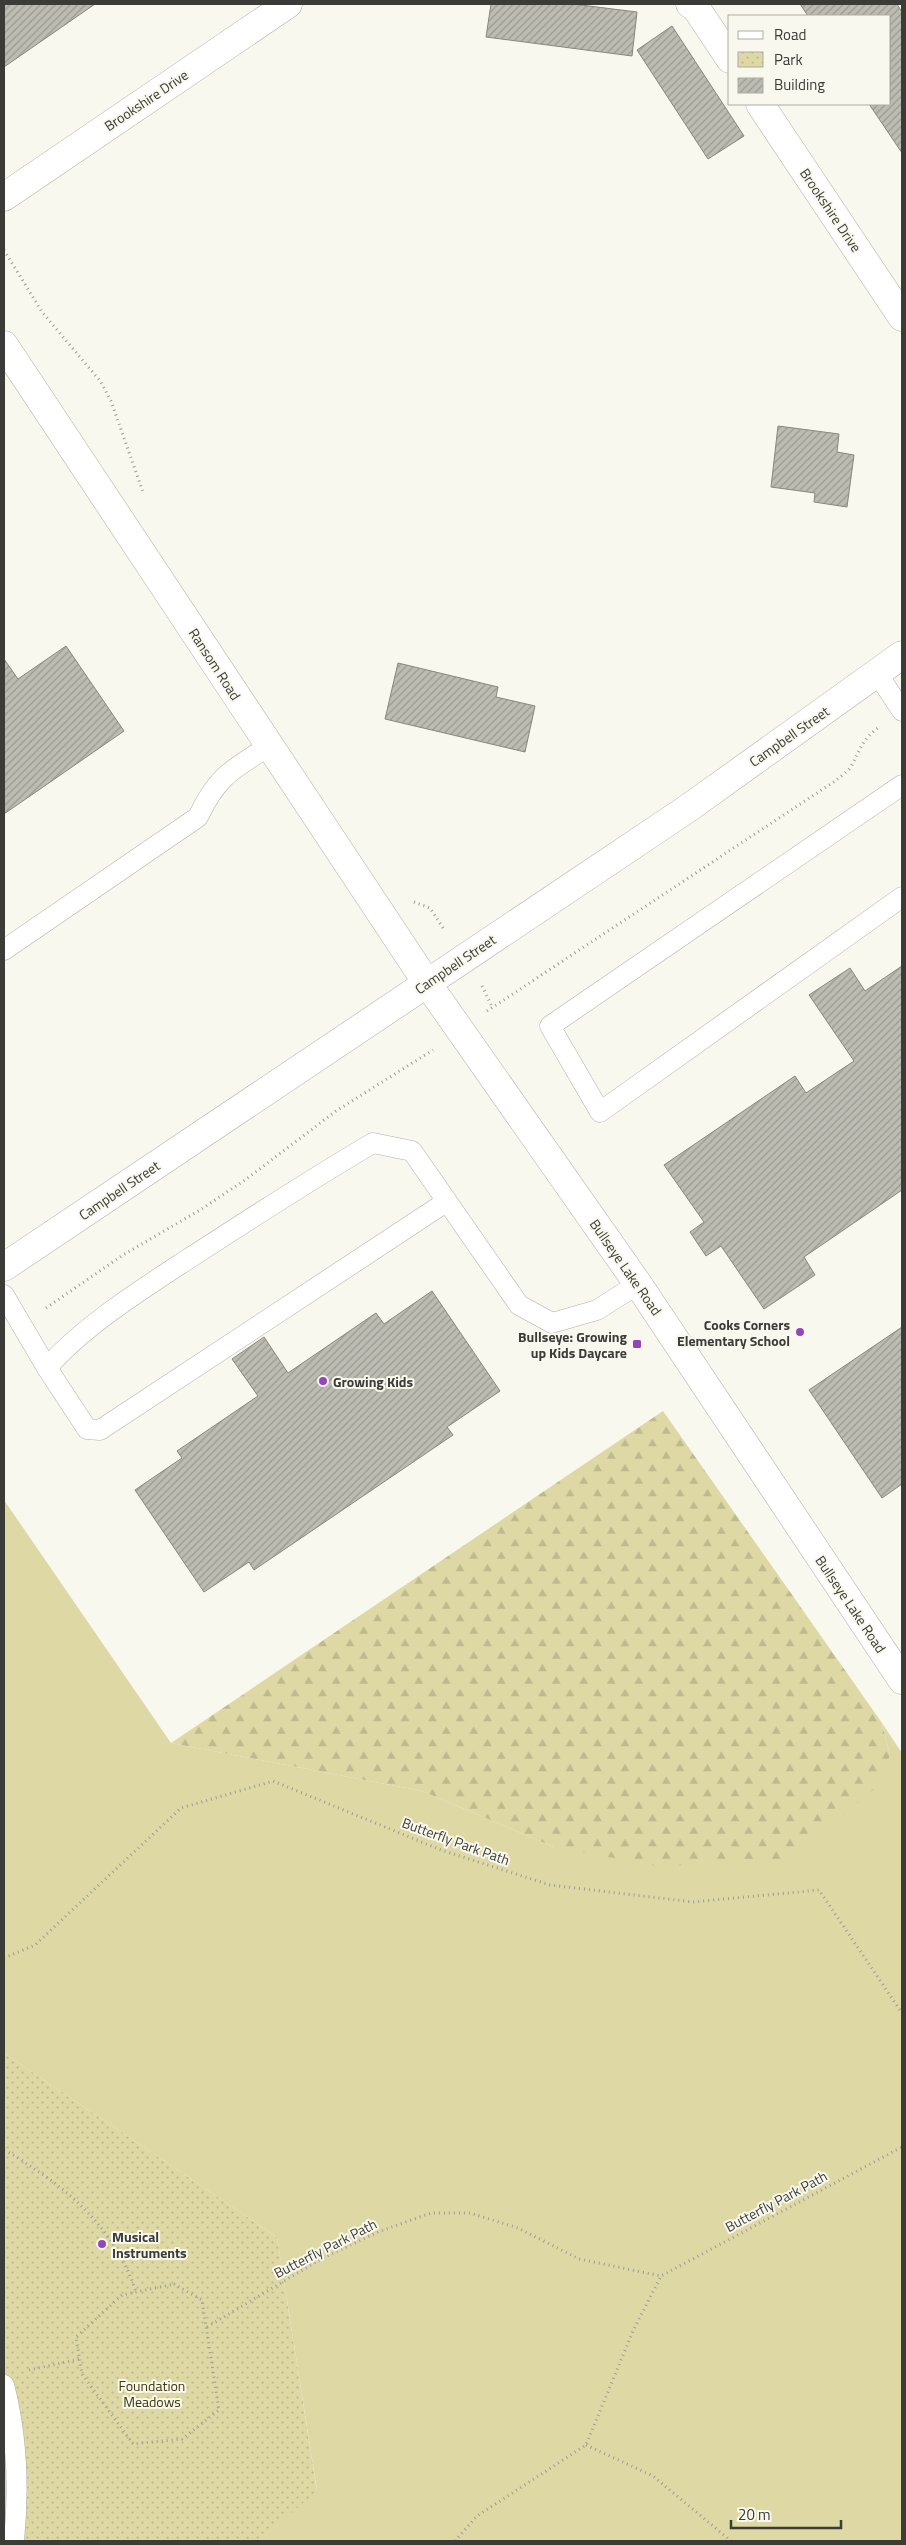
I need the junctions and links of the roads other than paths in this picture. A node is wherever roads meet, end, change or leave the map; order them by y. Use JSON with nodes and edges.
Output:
{"nodes":[{"id":1,"x":288,"y":4,"type":"edge"},
{"id":2,"x":690,"y":4,"type":"edge"},
{"id":3,"x":728,"y":56,"type":"edge"},
{"id":4,"x":761,"y":105,"type":"edge"},
{"id":5,"x":4,"y":197,"type":"edge"},
{"id":6,"x":902,"y":317,"type":"edge"},
{"id":7,"x":4,"y":345,"type":"edge"},
{"id":8,"x":902,"y":655,"type":"edge"},
{"id":9,"x":877,"y":673,"type":"junction"},
{"id":10,"x":902,"y":710,"type":"edge"},
{"id":11,"x":269,"y":746,"type":"junction"},
{"id":12,"x":902,"y":785,"type":"edge"},
{"id":13,"x":902,"y":897,"type":"edge"},
{"id":14,"x":4,"y":950,"type":"edge"},
{"id":15,"x":426,"y":983,"type":"junction"},
{"id":16,"x":443,"y":1196,"type":"junction"},
{"id":17,"x":4,"y":1267,"type":"edge"},
{"id":18,"x":638,"y":1284,"type":"junction"},
{"id":19,"x":4,"y":1295,"type":"edge"},
{"id":20,"x":47,"y":1368,"type":"junction"},
{"id":21,"x":902,"y":1680,"type":"edge"},
{"id":22,"x":4,"y":2385,"type":"edge"},
{"id":23,"x":14,"y":2541,"type":"edge"}],
"edges":[{"from":1,"to":5,"type":"main road","name":"Brookshire Drive"},
{"from":2,"to":3,"type":"main road"},
{"from":4,"to":6,"type":"main road","name":"Brookshire Drive"},
{"from":7,"to":11,"type":"main road","name":"Ransom Road"},
{"from":8,"to":9,"type":"main road","name":"Campbell Street"},
{"from":9,"to":10,"type":"lane"},
{"from":9,"to":15,"type":"main road","name":"Campbell Street"},
{"from":11,"to":14,"type":"lane"},
{"from":11,"to":15,"type":"main road","name":"Ransom Road"},
{"from":12,"to":13,"type":"lane"},
{"from":15,"to":17,"type":"main road","name":"Campbell Street"},
{"from":15,"to":18,"type":"main road","name":"Bullseye Lake Road"},
{"from":16,"to":18,"type":"lane"},
{"from":16,"to":20,"type":"lane"},
{"from":16,"to":20,"type":"lane"},
{"from":18,"to":21,"type":"main road","name":"Bullseye Lake Road"},
{"from":19,"to":20,"type":"lane"},
{"from":22,"to":23,"type":"lane"}]}
